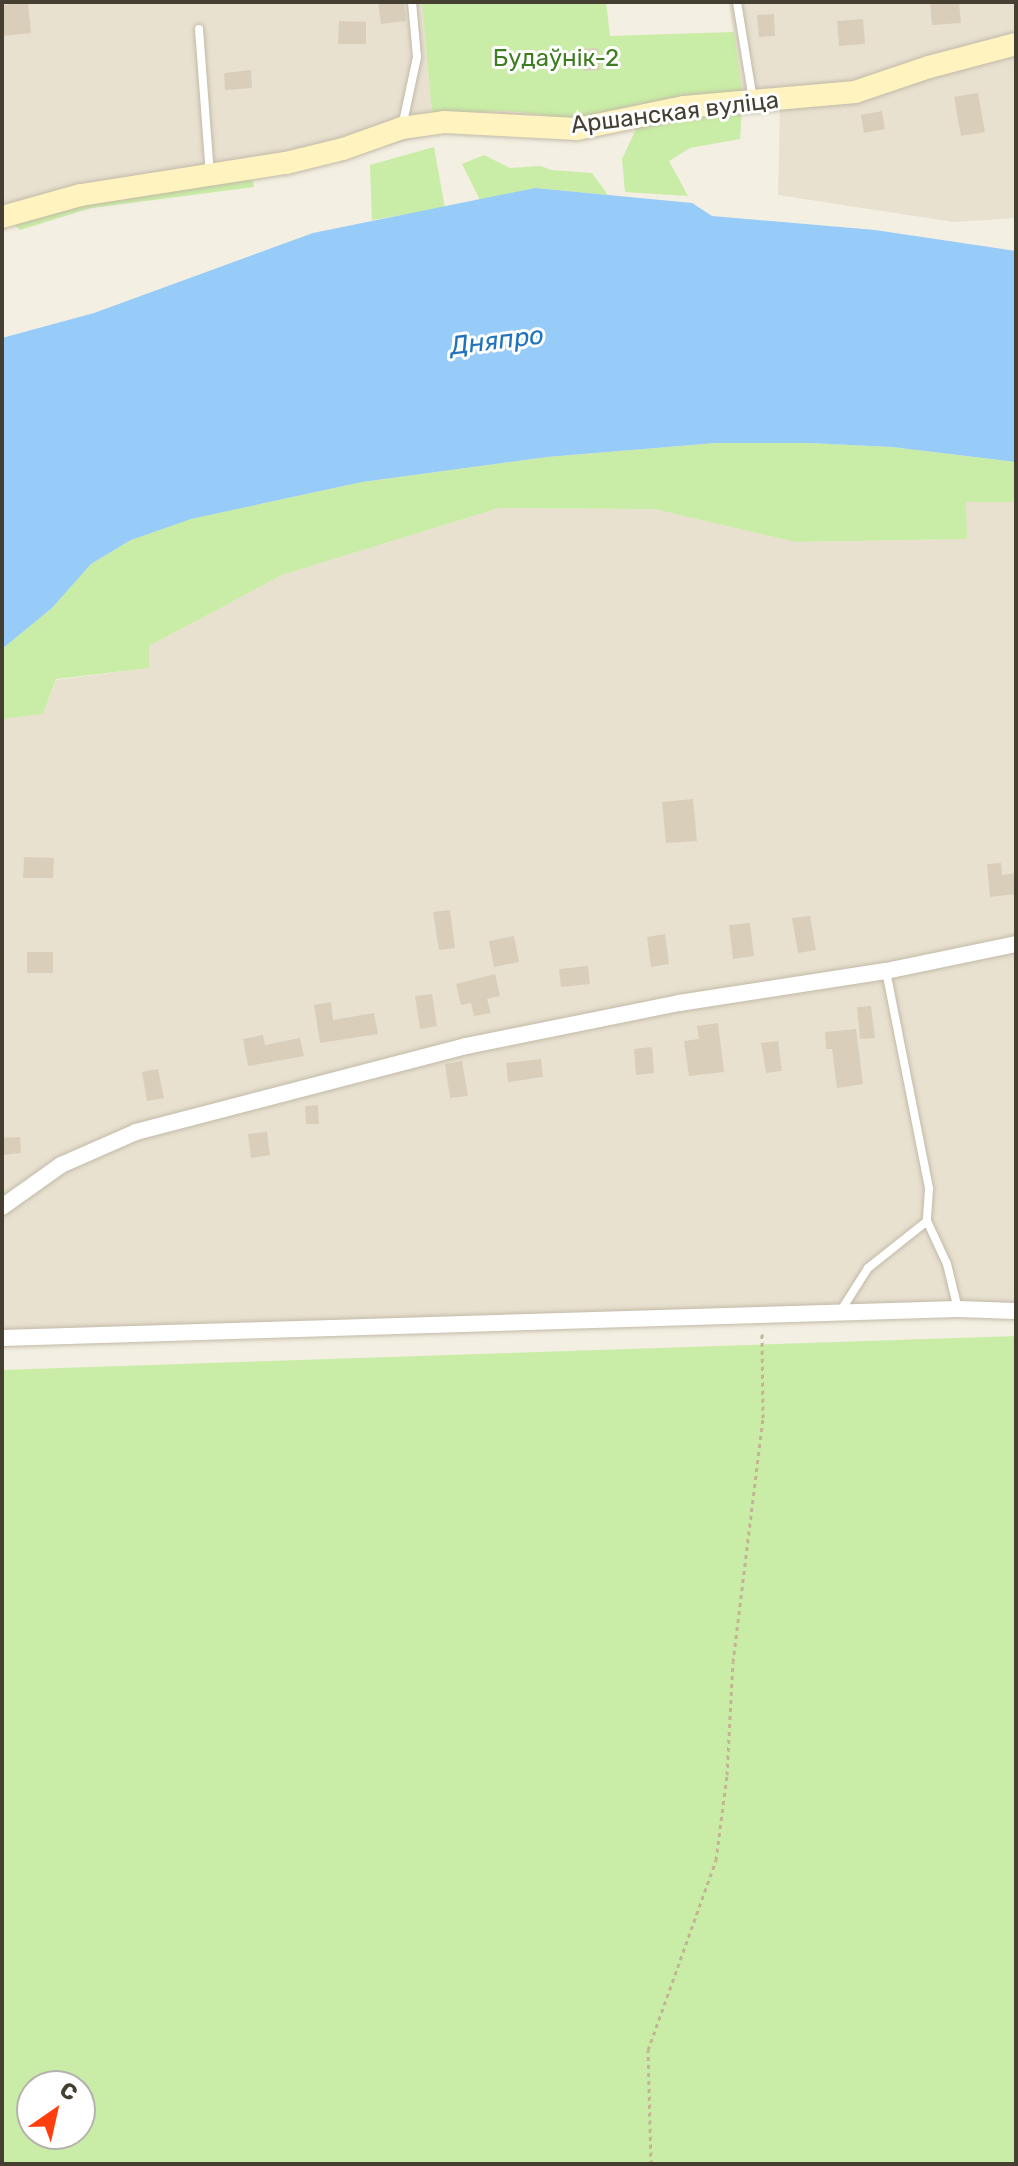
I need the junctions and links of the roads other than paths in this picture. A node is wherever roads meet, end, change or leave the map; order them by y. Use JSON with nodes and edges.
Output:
{"nodes":[{"id":1,"x":412,"y":2,"type":"edge"},
{"id":2,"x":737,"y":2,"type":"edge"},
{"id":3,"x":199,"y":29,"type":"dead end"},
{"id":4,"x":1016,"y":44,"type":"edge"},
{"id":5,"x":753,"y":101,"type":"junction"},
{"id":6,"x":402,"y":128,"type":"junction"},
{"id":7,"x":210,"y":175,"type":"junction"},
{"id":8,"x":2,"y":217,"type":"edge"},
{"id":9,"x":1016,"y":944,"type":"edge"},
{"id":10,"x":886,"y":971,"type":"junction"},
{"id":11,"x":2,"y":1207,"type":"edge"},
{"id":12,"x":927,"y":1221,"type":"junction"},
{"id":13,"x":958,"y":1309,"type":"junction"},
{"id":14,"x":1016,"y":1311,"type":"edge"},
{"id":15,"x":839,"y":1314,"type":"junction"},
{"id":16,"x":2,"y":1338,"type":"edge"}],
"edges":[{"from":1,"to":6,"type":"lane"},
{"from":2,"to":5,"type":"lane"},
{"from":3,"to":7,"type":"lane"},
{"from":4,"to":5,"type":"street","name":"Аршанская вуліца"},
{"from":5,"to":6,"type":"street","name":"Аршанская вуліца"},
{"from":6,"to":7,"type":"street","name":"Аршанская вуліца"},
{"from":7,"to":8,"type":"street","name":"Аршанская вуліца"},
{"from":9,"to":10,"type":"street"},
{"from":10,"to":11,"type":"street"},
{"from":10,"to":12,"type":"lane"},
{"from":12,"to":13,"type":"lane"},
{"from":12,"to":15,"type":"lane"},
{"from":13,"to":14,"type":"street"},
{"from":13,"to":15,"type":"street"},
{"from":15,"to":16,"type":"street"}]}
